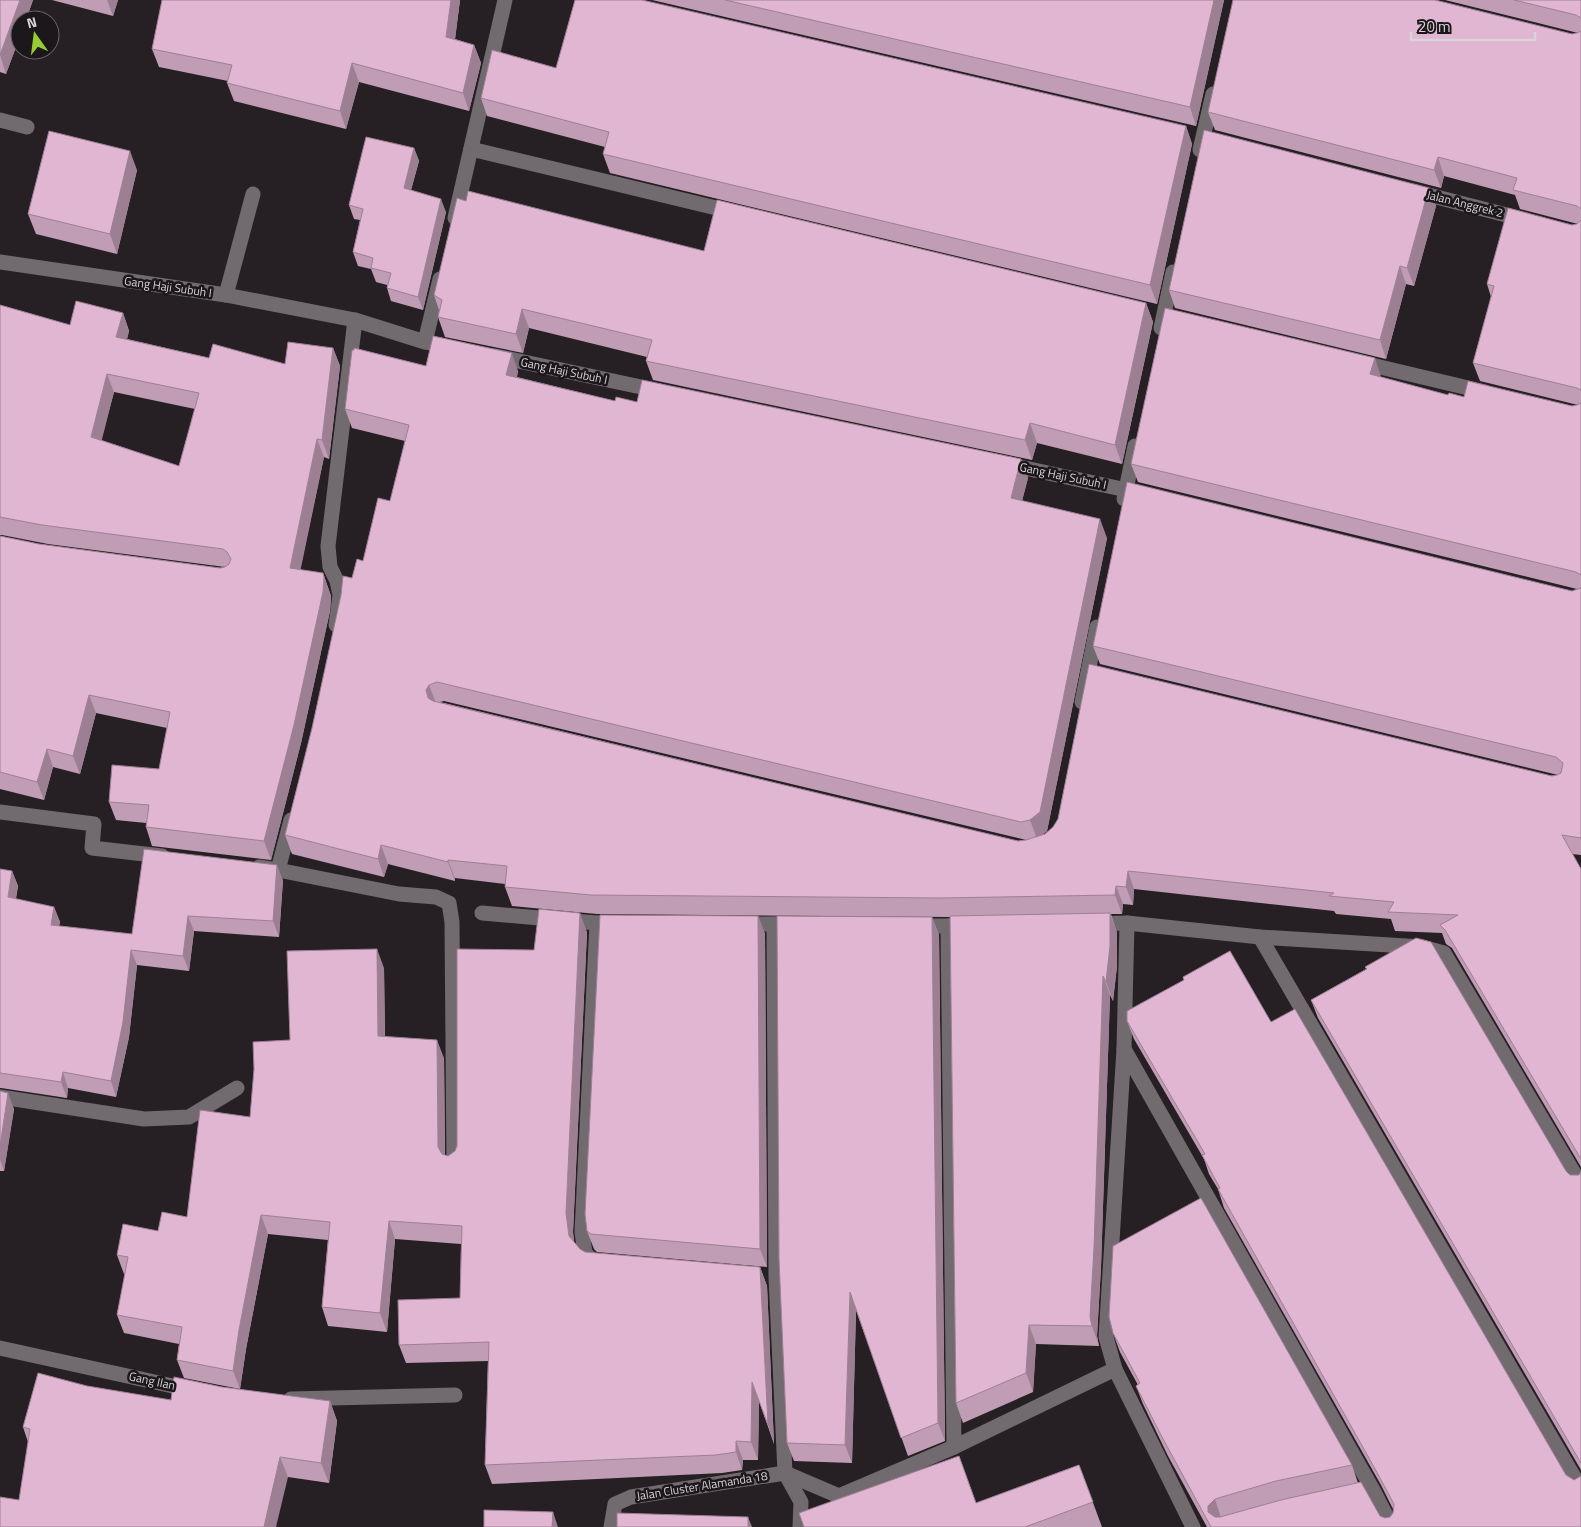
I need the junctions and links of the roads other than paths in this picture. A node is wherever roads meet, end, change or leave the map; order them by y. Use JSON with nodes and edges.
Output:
{"nodes":[{"id":1,"x":505,"y":0,"type":"edge"},
{"id":2,"x":1215,"y":82,"type":"edge"},
{"id":3,"x":0,"y":120,"type":"edge"},
{"id":4,"x":27,"y":127,"type":"dead end"},
{"id":5,"x":471,"y":149,"type":"junction"},
{"id":6,"x":1197,"y":165,"type":"edge"},
{"id":7,"x":1402,"y":188,"type":"edge"},
{"id":8,"x":253,"y":194,"type":"dead end"},
{"id":9,"x":750,"y":216,"type":"edge"},
{"id":10,"x":1543,"y":224,"type":"edge"},
{"id":11,"x":450,"y":236,"type":"edge"},
{"id":12,"x":1176,"y":259,"type":"edge"},
{"id":13,"x":0,"y":262,"type":"edge"},
{"id":14,"x":444,"y":265,"type":"edge"},
{"id":15,"x":226,"y":295,"type":"junction"},
{"id":16,"x":355,"y":320,"type":"junction"},
{"id":17,"x":426,"y":342,"type":"junction"},
{"id":18,"x":1157,"y":345,"type":"edge"},
{"id":19,"x":464,"y":350,"type":"edge"},
{"id":20,"x":484,"y":354,"type":"edge"},
{"id":21,"x":1348,"y":360,"type":"edge"},
{"id":22,"x":678,"y":395,"type":"edge"},
{"id":23,"x":1503,"y":397,"type":"edge"},
{"id":24,"x":1138,"y":432,"type":"edge"},
{"id":25,"x":990,"y":460,"type":"edge"},
{"id":26,"x":1126,"y":489,"type":"junction"},
{"id":27,"x":1155,"y":496,"type":"edge"},
{"id":28,"x":1120,"y":518,"type":"edge"},
{"id":29,"x":1100,"y":613,"type":"edge"},
{"id":30,"x":332,"y":641,"type":"edge"},
{"id":31,"x":1088,"y":671,"type":"junction"},
{"id":32,"x":1107,"y":675,"type":"edge"},
{"id":33,"x":1078,"y":719,"type":"edge"},
{"id":34,"x":295,"y":803,"type":"edge"},
{"id":35,"x":0,"y":812,"type":"edge"},
{"id":36,"x":180,"y":858,"type":"edge"},
{"id":37,"x":249,"y":866,"type":"edge"},
{"id":38,"x":278,"y":870,"type":"junction"},
{"id":39,"x":482,"y":913,"type":"dead end"},
{"id":40,"x":597,"y":923,"type":"junction"},
{"id":41,"x":637,"y":923,"type":"edge"},
{"id":42,"x":1127,"y":923,"type":"junction"},
{"id":43,"x":725,"y":924,"type":"edge"},
{"id":44,"x":774,"y":924,"type":"junction"},
{"id":45,"x":1078,"y":924,"type":"edge"},
{"id":46,"x":813,"y":925,"type":"edge"},
{"id":47,"x":988,"y":925,"type":"edge"},
{"id":48,"x":900,"y":926,"type":"edge"},
{"id":49,"x":948,"y":926,"type":"junction"},
{"id":50,"x":1260,"y":938,"type":"junction"},
{"id":51,"x":1124,"y":1049,"type":"junction"},
{"id":52,"x":237,"y":1088,"type":"dead end"},
{"id":53,"x":0,"y":1097,"type":"edge"},
{"id":54,"x":454,"y":1165,"type":"edge"},
{"id":55,"x":1581,"y":1185,"type":"edge"},
{"id":56,"x":613,"y":1263,"type":"edge"},
{"id":57,"x":757,"y":1276,"type":"edge"},
{"id":58,"x":776,"y":1277,"type":"junction"},
{"id":59,"x":0,"y":1348,"type":"edge"},
{"id":60,"x":1115,"y":1369,"type":"junction"},
{"id":61,"x":202,"y":1392,"type":"edge"},
{"id":62,"x":455,"y":1395,"type":"dead end"},
{"id":63,"x":279,"y":1399,"type":"edge"},
{"id":64,"x":954,"y":1447,"type":"junction"},
{"id":65,"x":785,"y":1473,"type":"junction"},
{"id":66,"x":1581,"y":1490,"type":"edge"},
{"id":67,"x":610,"y":1527,"type":"edge"},
{"id":68,"x":800,"y":1527,"type":"edge"},
{"id":69,"x":1192,"y":1527,"type":"edge"},
{"id":70,"x":1392,"y":1527,"type":"edge"}],
"edges":[{"from":1,"to":5,"type":"street"},
{"from":2,"to":6,"type":"street"},
{"from":3,"to":4,"type":"street"},
{"from":5,"to":9,"type":"street"},
{"from":5,"to":11,"type":"street"},
{"from":7,"to":10,"type":"street","name":"Jalan Anggrek 2"},
{"from":8,"to":15,"type":"street"},
{"from":12,"to":18,"type":"street"},
{"from":13,"to":15,"type":"street","name":"Gang Haji Subuh I"},
{"from":14,"to":17,"type":"street"},
{"from":15,"to":16,"type":"street","name":"Gang Haji Subuh I"},
{"from":16,"to":17,"type":"street","name":"Gang Haji Subuh I"},
{"from":16,"to":30,"type":"street"},
{"from":17,"to":19,"type":"street","name":"Gang Haji Subuh I"},
{"from":20,"to":22,"type":"street","name":"Gang Haji Subuh I"},
{"from":21,"to":23,"type":"street"},
{"from":24,"to":26,"type":"street"},
{"from":25,"to":26,"type":"street","name":"Gang Haji Subuh I"},
{"from":26,"to":27,"type":"street","name":"Gang Haji Subuh I"},
{"from":26,"to":28,"type":"street"},
{"from":29,"to":31,"type":"street"},
{"from":31,"to":32,"type":"street"},
{"from":31,"to":33,"type":"street"},
{"from":34,"to":38,"type":"street"},
{"from":35,"to":36,"type":"street"},
{"from":37,"to":38,"type":"street"},
{"from":38,"to":54,"type":"street"},
{"from":39,"to":40,"type":"street"},
{"from":40,"to":41,"type":"street"},
{"from":40,"to":56,"type":"street"},
{"from":42,"to":45,"type":"street"},
{"from":42,"to":50,"type":"street"},
{"from":42,"to":51,"type":"street"},
{"from":43,"to":44,"type":"street"},
{"from":44,"to":46,"type":"street"},
{"from":44,"to":58,"type":"street"},
{"from":47,"to":49,"type":"street"},
{"from":48,"to":49,"type":"street"},
{"from":49,"to":64,"type":"street"},
{"from":50,"to":55,"type":"street"},
{"from":50,"to":66,"type":"street"},
{"from":51,"to":60,"type":"street"},
{"from":51,"to":70,"type":"street"},
{"from":52,"to":53,"type":"street"},
{"from":57,"to":58,"type":"street"},
{"from":58,"to":65,"type":"street"},
{"from":59,"to":61,"type":"street","name":"Gang Ilan"},
{"from":60,"to":64,"type":"street"},
{"from":60,"to":69,"type":"street"},
{"from":62,"to":63,"type":"street"},
{"from":64,"to":65,"type":"street"},
{"from":65,"to":67,"type":"street","name":"Jalan Cluster Alamanda 18"},
{"from":65,"to":68,"type":"street"}]}
